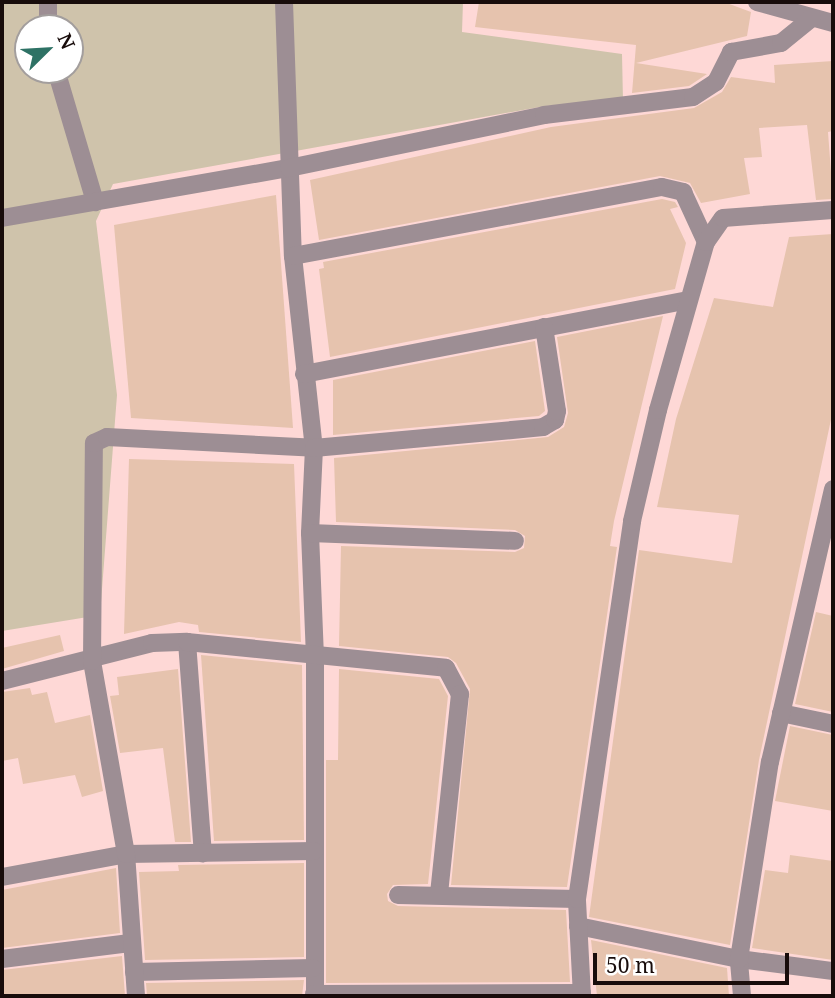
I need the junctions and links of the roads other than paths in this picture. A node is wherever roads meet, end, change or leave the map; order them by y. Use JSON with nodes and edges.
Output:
{"nodes":[{"id":1,"x":284,"y":2,"type":"edge"},
{"id":2,"x":757,"y":2,"type":"edge"},
{"id":3,"x":812,"y":18,"type":"junction"},
{"id":4,"x":833,"y":23,"type":"edge"},
{"id":5,"x":60,"y":84,"type":"edge"},
{"id":6,"x":289,"y":168,"type":"junction"},
{"id":7,"x":95,"y":202,"type":"junction"},
{"id":8,"x":833,"y":210,"type":"edge"},
{"id":9,"x":2,"y":218,"type":"edge"},
{"id":10,"x":706,"y":242,"type":"junction"},
{"id":11,"x":293,"y":256,"type":"junction"},
{"id":12,"x":688,"y":300,"type":"junction"},
{"id":13,"x":544,"y":327,"type":"junction"},
{"id":14,"x":304,"y":374,"type":"junction"},
{"id":15,"x":314,"y":448,"type":"junction"},
{"id":16,"x":833,"y":489,"type":"edge"},
{"id":17,"x":310,"y":533,"type":"junction"},
{"id":18,"x":515,"y":541,"type":"dead end"},
{"id":19,"x":187,"y":642,"type":"junction"},
{"id":20,"x":315,"y":658,"type":"junction"},
{"id":21,"x":92,"y":661,"type":"junction"},
{"id":22,"x":2,"y":681,"type":"edge"},
{"id":23,"x":781,"y":713,"type":"junction"},
{"id":24,"x":833,"y":724,"type":"edge"},
{"id":25,"x":314,"y":851,"type":"junction"},
{"id":26,"x":203,"y":853,"type":"junction"},
{"id":27,"x":126,"y":854,"type":"junction"},
{"id":28,"x":2,"y":877,"type":"edge"},
{"id":29,"x":439,"y":893,"type":"junction"},
{"id":30,"x":398,"y":895,"type":"dead end"},
{"id":31,"x":577,"y":899,"type":"junction"},
{"id":32,"x":578,"y":926,"type":"junction"},
{"id":33,"x":130,"y":943,"type":"junction"},
{"id":34,"x":2,"y":959,"type":"edge"},
{"id":35,"x":739,"y":959,"type":"junction"},
{"id":36,"x":313,"y":968,"type":"junction"},
{"id":37,"x":833,"y":971,"type":"edge"},
{"id":38,"x":134,"y":972,"type":"junction"},
{"id":39,"x":314,"y":995,"type":"edge"},
{"id":40,"x":582,"y":995,"type":"edge"},
{"id":41,"x":136,"y":996,"type":"edge"},
{"id":42,"x":742,"y":996,"type":"edge"}],
"edges":[{"from":1,"to":6,"type":"street"},
{"from":2,"to":3,"type":"street"},
{"from":3,"to":4,"type":"street"},
{"from":3,"to":6,"type":"street"},
{"from":5,"to":7,"type":"street"},
{"from":6,"to":7,"type":"street"},
{"from":6,"to":11,"type":"street"},
{"from":7,"to":9,"type":"street"},
{"from":8,"to":10,"type":"street"},
{"from":10,"to":11,"type":"street"},
{"from":10,"to":12,"type":"street"},
{"from":11,"to":14,"type":"street"},
{"from":12,"to":13,"type":"street"},
{"from":12,"to":31,"type":"street"},
{"from":13,"to":14,"type":"street"},
{"from":13,"to":15,"type":"street"},
{"from":14,"to":15,"type":"street"},
{"from":15,"to":17,"type":"street"},
{"from":15,"to":21,"type":"street"},
{"from":16,"to":23,"type":"street"},
{"from":17,"to":18,"type":"street"},
{"from":17,"to":20,"type":"street"},
{"from":19,"to":20,"type":"street"},
{"from":19,"to":21,"type":"street"},
{"from":19,"to":26,"type":"street"},
{"from":20,"to":25,"type":"street"},
{"from":20,"to":29,"type":"street"},
{"from":21,"to":22,"type":"street"},
{"from":21,"to":27,"type":"street"},
{"from":23,"to":24,"type":"street"},
{"from":23,"to":35,"type":"street"},
{"from":25,"to":26,"type":"street"},
{"from":25,"to":36,"type":"street"},
{"from":26,"to":27,"type":"street"},
{"from":27,"to":28,"type":"street"},
{"from":27,"to":33,"type":"street"},
{"from":29,"to":30,"type":"street"},
{"from":29,"to":31,"type":"street"},
{"from":31,"to":32,"type":"street"},
{"from":32,"to":35,"type":"street"},
{"from":32,"to":40,"type":"street"},
{"from":33,"to":34,"type":"street"},
{"from":33,"to":38,"type":"street"},
{"from":35,"to":37,"type":"street"},
{"from":35,"to":42,"type":"street"},
{"from":36,"to":38,"type":"street"},
{"from":36,"to":39,"type":"street"},
{"from":38,"to":41,"type":"street"},
{"from":39,"to":40,"type":"street"}]}
